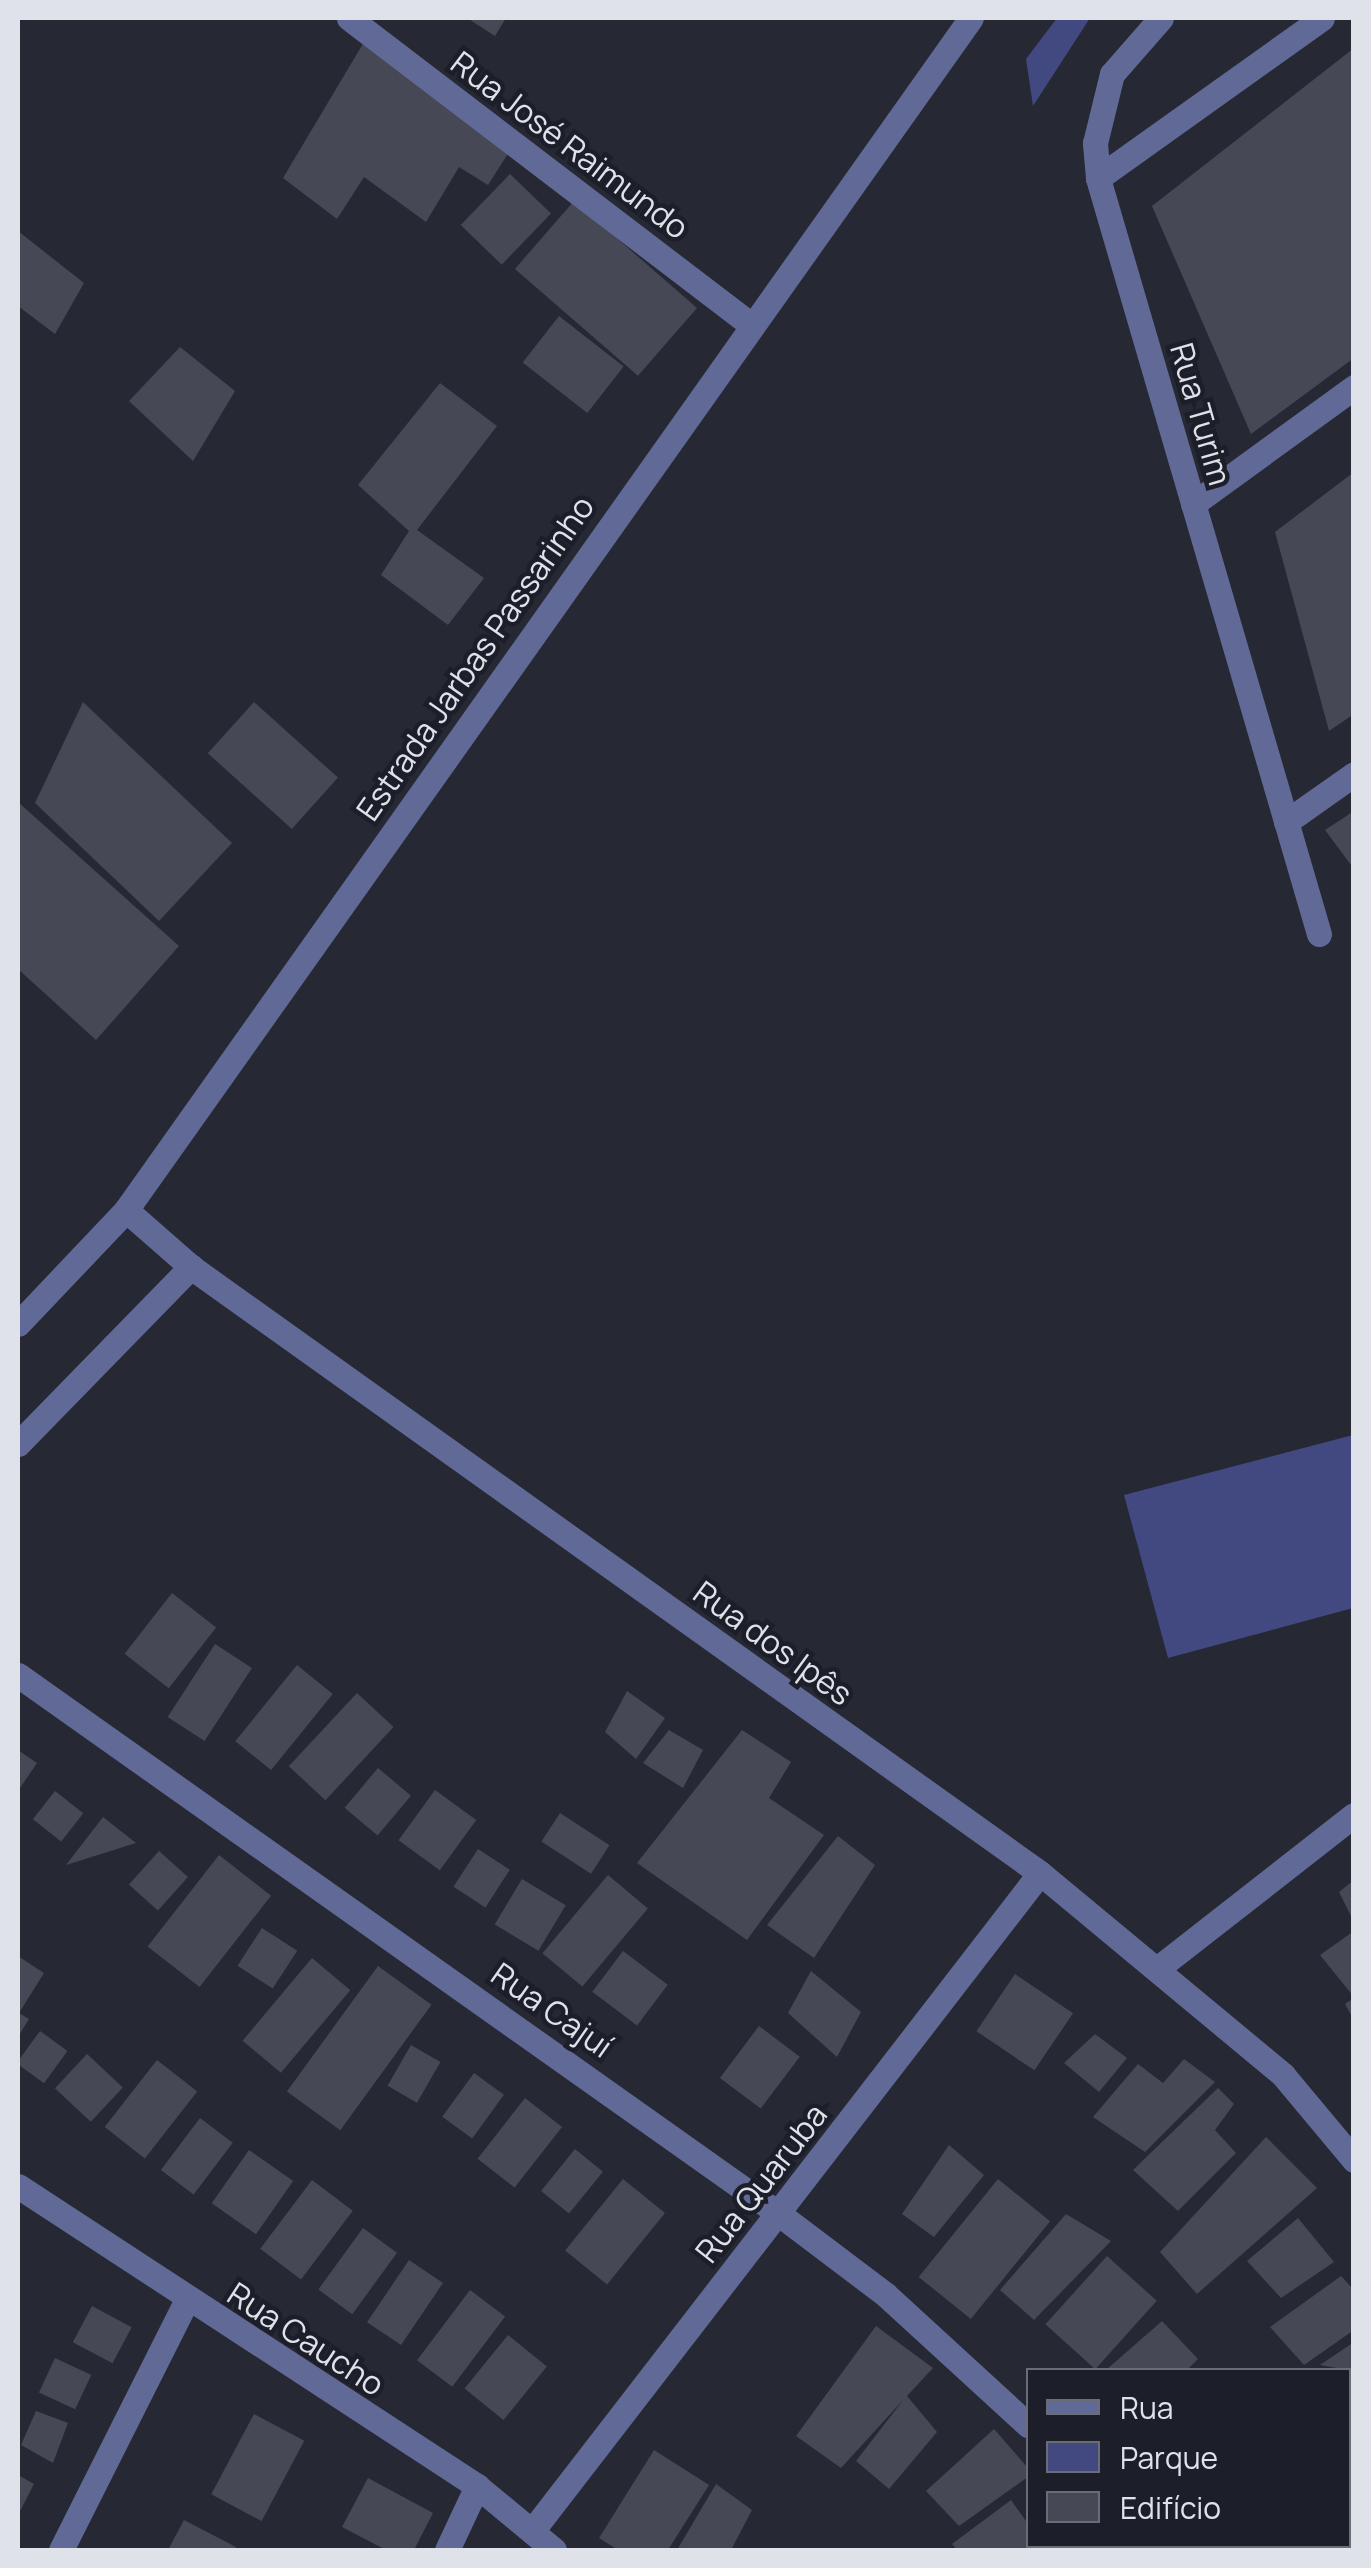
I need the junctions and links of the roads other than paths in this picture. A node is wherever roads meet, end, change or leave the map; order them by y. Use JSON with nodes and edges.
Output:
{"nodes":[{"id":1,"x":349,"y":18,"type":"edge"},
{"id":2,"x":971,"y":18,"type":"edge"},
{"id":3,"x":1160,"y":18,"type":"edge"},
{"id":4,"x":1322,"y":18,"type":"edge"},
{"id":5,"x":1098,"y":178,"type":"junction"},
{"id":6,"x":750,"y":324,"type":"junction"},
{"id":7,"x":1354,"y":387,"type":"edge"},
{"id":8,"x":1194,"y":504,"type":"junction"},
{"id":9,"x":1354,"y":774,"type":"edge"},
{"id":10,"x":1286,"y":822,"type":"junction"},
{"id":11,"x":1319,"y":934,"type":"dead end"},
{"id":12,"x":126,"y":1210,"type":"junction"},
{"id":13,"x":191,"y":1268,"type":"junction"},
{"id":14,"x":18,"y":1324,"type":"edge"},
{"id":15,"x":18,"y":1444,"type":"edge"},
{"id":16,"x":18,"y":1675,"type":"edge"},
{"id":17,"x":1354,"y":1815,"type":"edge"},
{"id":18,"x":1040,"y":1874,"type":"junction"},
{"id":19,"x":1158,"y":1968,"type":"junction"},
{"id":20,"x":1354,"y":2160,"type":"edge"},
{"id":21,"x":18,"y":2186,"type":"edge"},
{"id":22,"x":779,"y":2214,"type":"junction"},
{"id":23,"x":188,"y":2300,"type":"junction"},
{"id":24,"x":1026,"y":2423,"type":"edge"},
{"id":25,"x":478,"y":2486,"type":"junction"},
{"id":26,"x":532,"y":2531,"type":"junction"},
{"id":27,"x":61,"y":2550,"type":"edge"},
{"id":28,"x":447,"y":2550,"type":"edge"},
{"id":29,"x":554,"y":2550,"type":"edge"}],
"edges":[{"from":1,"to":6,"type":"street","name":"Rua José Raimundo"},
{"from":2,"to":6,"type":"street","name":"Estrada Jarbas Passarinho"},
{"from":3,"to":5,"type":"street","name":"Rua Turim"},
{"from":4,"to":5,"type":"street"},
{"from":5,"to":8,"type":"street","name":"Rua Turim"},
{"from":6,"to":12,"type":"street","name":"Estrada Jarbas Passarinho"},
{"from":7,"to":8,"type":"street"},
{"from":8,"to":10,"type":"street","name":"Rua Turim"},
{"from":9,"to":10,"type":"street"},
{"from":10,"to":11,"type":"street","name":"Rua Turim"},
{"from":12,"to":13,"type":"street","name":"Rua dos Ipês"},
{"from":12,"to":14,"type":"street","name":"Estrada Jarbas Passarinho"},
{"from":13,"to":15,"type":"street"},
{"from":13,"to":18,"type":"street","name":"Rua dos Ipês"},
{"from":16,"to":22,"type":"street","name":"Rua Cajuí"},
{"from":17,"to":19,"type":"street"},
{"from":18,"to":19,"type":"street","name":"Rua dos Ipês"},
{"from":18,"to":22,"type":"street","name":"Rua Quaruba"},
{"from":19,"to":20,"type":"street","name":"Rua dos Ipês"},
{"from":21,"to":23,"type":"street","name":"Rua Caucho"},
{"from":22,"to":24,"type":"street","name":"Rua Cajuí"},
{"from":22,"to":26,"type":"street","name":"Rua Quaruba"},
{"from":23,"to":25,"type":"street","name":"Rua Caucho"},
{"from":23,"to":27,"type":"street"},
{"from":25,"to":26,"type":"street","name":"Rua Caucho"},
{"from":25,"to":28,"type":"street"},
{"from":26,"to":29,"type":"street","name":"Rua Caucho"}]}
